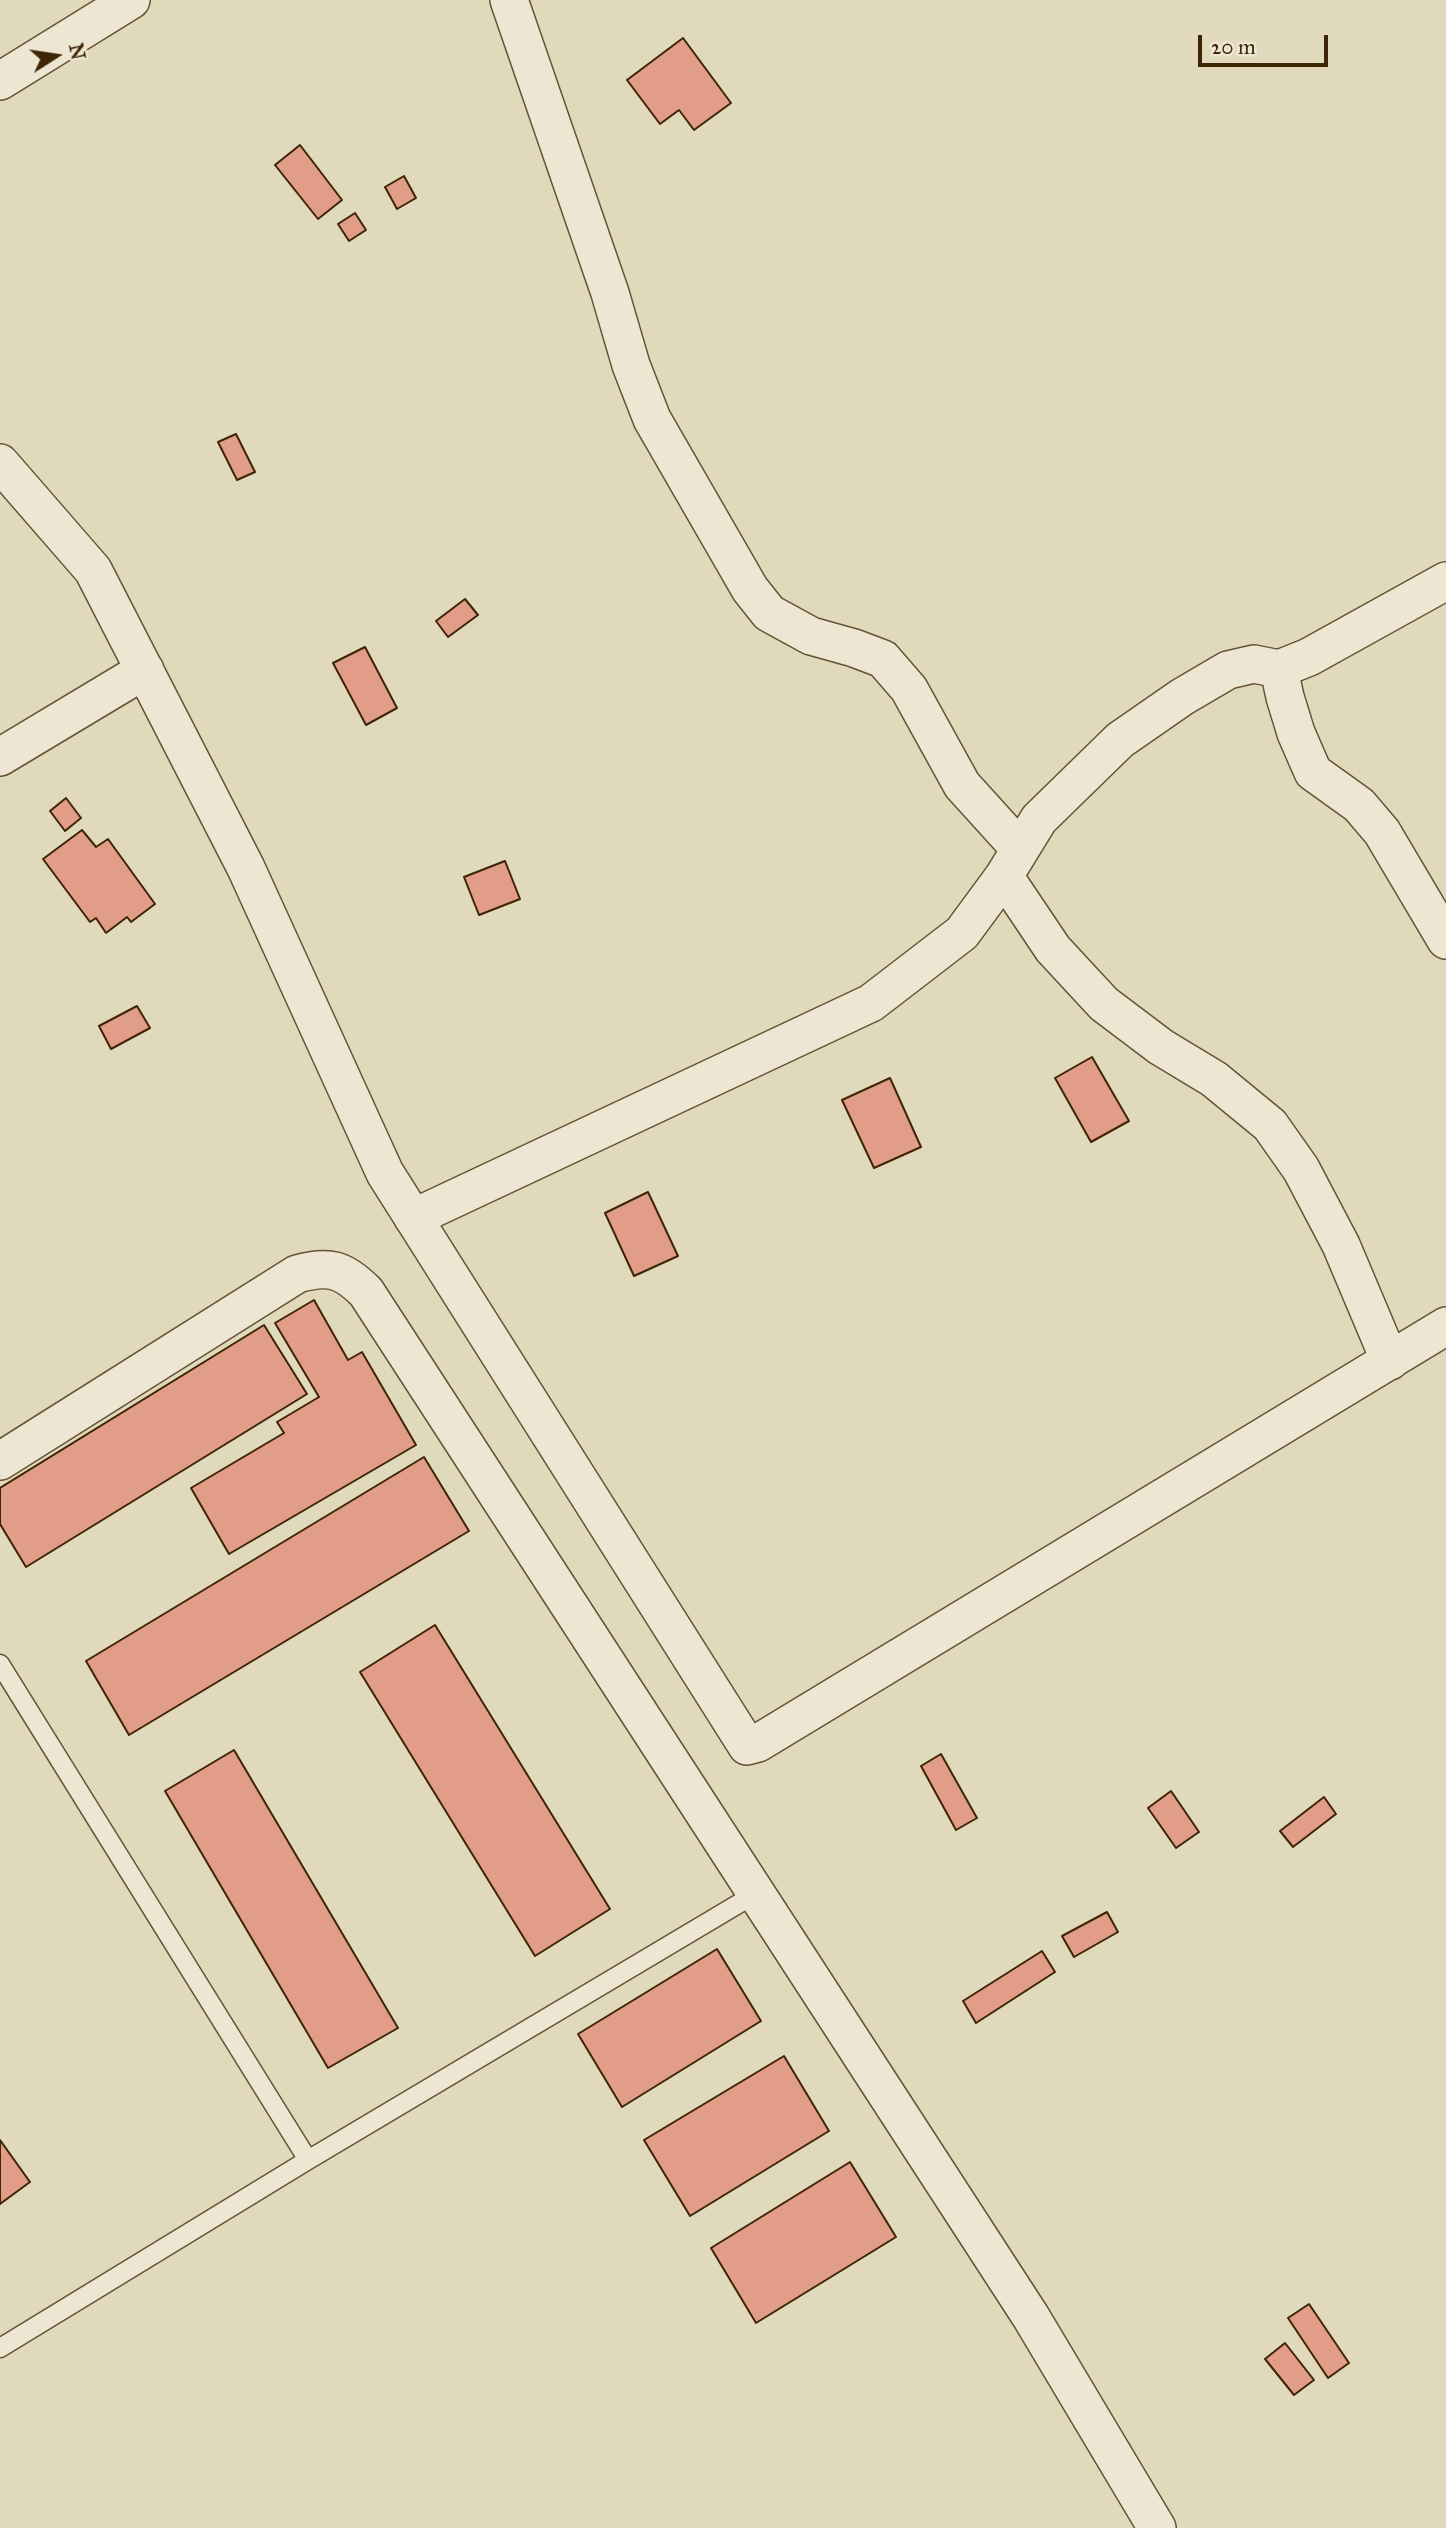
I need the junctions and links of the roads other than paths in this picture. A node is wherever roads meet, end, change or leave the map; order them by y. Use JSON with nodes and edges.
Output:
{"nodes":[{"id":1,"x":131,"y":0,"type":"edge"},
{"id":2,"x":509,"y":0,"type":"edge"},
{"id":3,"x":0,"y":81,"type":"edge"},
{"id":4,"x":0,"y":463,"type":"edge"},
{"id":5,"x":1446,"y":581,"type":"edge"},
{"id":6,"x":1279,"y":669,"type":"junction"},
{"id":7,"x":145,"y":670,"type":"junction"},
{"id":8,"x":0,"y":757,"type":"edge"},
{"id":9,"x":1012,"y":863,"type":"junction"},
{"id":10,"x":1446,"y":940,"type":"edge"},
{"id":11,"x":413,"y":1218,"type":"junction"},
{"id":12,"x":1446,"y":1326,"type":"edge"},
{"id":13,"x":1390,"y":1361,"type":"junction"},
{"id":14,"x":0,"y":1461,"type":"edge"},
{"id":15,"x":0,"y":1664,"type":"edge"},
{"id":16,"x":755,"y":1894,"type":"junction"},
{"id":17,"x":308,"y":2160,"type":"junction"},
{"id":18,"x":0,"y":2348,"type":"edge"},
{"id":19,"x":1157,"y":2528,"type":"edge"}],
"edges":[{"from":1,"to":3,"type":"street"},
{"from":2,"to":9,"type":"street"},
{"from":4,"to":7,"type":"street"},
{"from":5,"to":6,"type":"street"},
{"from":6,"to":9,"type":"street"},
{"from":6,"to":10,"type":"street"},
{"from":7,"to":8,"type":"street"},
{"from":7,"to":11,"type":"street"},
{"from":9,"to":11,"type":"street"},
{"from":9,"to":13,"type":"street"},
{"from":11,"to":13,"type":"street"},
{"from":12,"to":13,"type":"street"},
{"from":14,"to":16,"type":"street"},
{"from":15,"to":17,"type":"lane"},
{"from":16,"to":17,"type":"lane"},
{"from":16,"to":19,"type":"street"},
{"from":17,"to":18,"type":"lane"}]}
